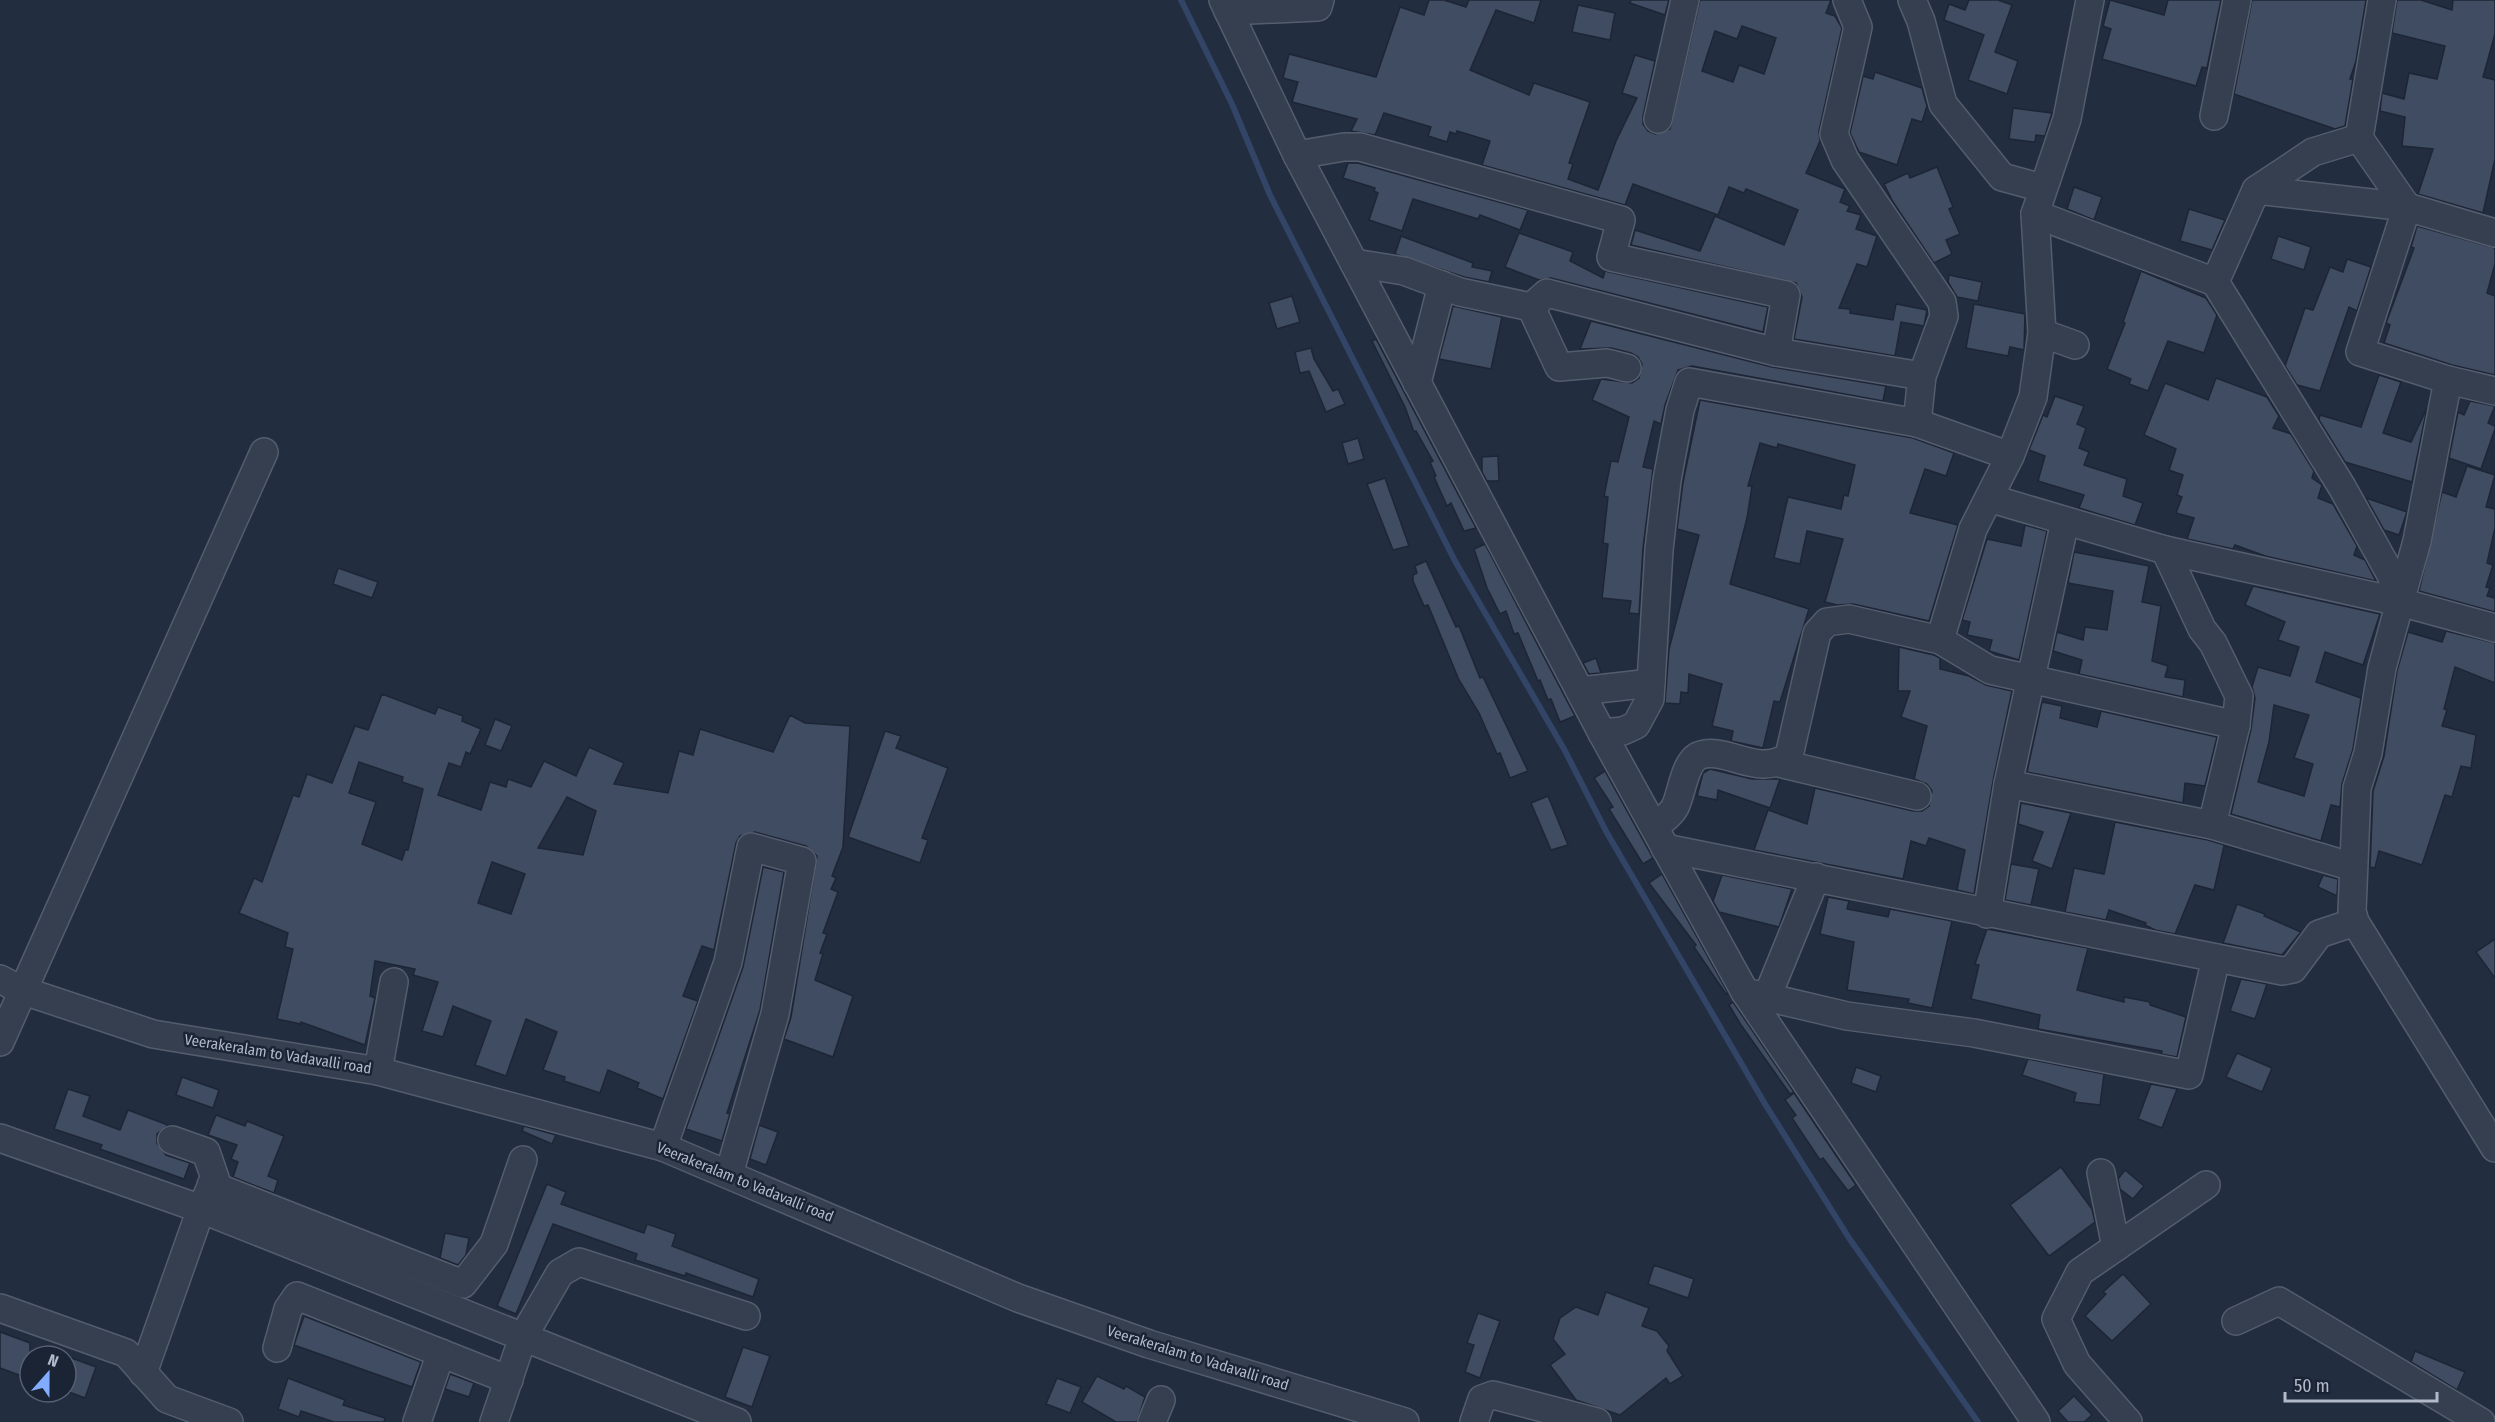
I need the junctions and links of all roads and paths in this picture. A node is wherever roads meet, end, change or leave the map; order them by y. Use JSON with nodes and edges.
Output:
{"nodes":[{"id":1,"x":1320,"y":0,"type":"edge"},
{"id":2,"x":1685,"y":0,"type":"edge"},
{"id":3,"x":1847,"y":0,"type":"edge"},
{"id":4,"x":1912,"y":0,"type":"edge"},
{"id":5,"x":2090,"y":0,"type":"edge"},
{"id":6,"x":2237,"y":0,"type":"edge"},
{"id":7,"x":2382,"y":0,"type":"edge"},
{"id":8,"x":1225,"y":6,"type":"edge"},
{"id":9,"x":2214,"y":116,"type":"dead end"},
{"id":10,"x":1658,"y":119,"type":"dead end"},
{"id":11,"x":2359,"y":138,"type":"junction"},
{"id":12,"x":1297,"y":155,"type":"junction"},
{"id":13,"x":2256,"y":190,"type":"junction"},
{"id":14,"x":2038,"y":201,"type":"junction"},
{"id":15,"x":2407,"y":207,"type":"junction"},
{"id":16,"x":2495,"y":233,"type":"edge"},
{"id":17,"x":1354,"y":263,"type":"junction"},
{"id":18,"x":2215,"y":282,"type":"junction"},
{"id":19,"x":1442,"y":285,"type":"junction"},
{"id":20,"x":1531,"y":307,"type":"junction"},
{"id":21,"x":2042,"y":333,"type":"junction"},
{"id":22,"x":2075,"y":345,"type":"dead end"},
{"id":23,"x":1776,"y":352,"type":"junction"},
{"id":24,"x":1626,"y":368,"type":"dead end"},
{"id":25,"x":1922,"y":375,"type":"junction"},
{"id":26,"x":2448,"y":380,"type":"junction"},
{"id":27,"x":1417,"y":383,"type":"junction"},
{"id":28,"x":2495,"y":391,"type":"edge"},
{"id":29,"x":1917,"y":423,"type":"junction"},
{"id":30,"x":264,"y":452,"type":"dead end"},
{"id":31,"x":2010,"y":456,"type":"junction"},
{"id":32,"x":1989,"y":498,"type":"junction"},
{"id":33,"x":2065,"y":521,"type":"junction"},
{"id":34,"x":2164,"y":550,"type":"junction"},
{"id":35,"x":2400,"y":602,"type":"junction"},
{"id":36,"x":2495,"y":628,"type":"edge"},
{"id":37,"x":1940,"y":640,"type":"junction"},
{"id":38,"x":2029,"y":680,"type":"junction"},
{"id":39,"x":1651,"y":683,"type":"junction"},
{"id":40,"x":1580,"y":691,"type":"junction"},
{"id":41,"x":2236,"y":725,"type":"junction"},
{"id":42,"x":1602,"y":733,"type":"junction"},
{"id":43,"x":1779,"y":763,"type":"junction"},
{"id":44,"x":2008,"y":784,"type":"junction"},
{"id":45,"x":1917,"y":796,"type":"dead end"},
{"id":46,"x":2212,"y":825,"type":"junction"},
{"id":47,"x":1660,"y":838,"type":"junction"},
{"id":48,"x":2353,"y":867,"type":"junction"},
{"id":49,"x":1816,"y":878,"type":"junction"},
{"id":50,"x":1987,"y":914,"type":"junction"},
{"id":51,"x":2355,"y":922,"type":"junction"},
{"id":52,"x":2216,"y":958,"type":"junction"},
{"id":53,"x":394,"y":982,"type":"dead end"},
{"id":54,"x":11,"y":984,"type":"edge"},
{"id":55,"x":1756,"y":994,"type":"junction"},
{"id":56,"x":0,"y":1041,"type":"edge"},
{"id":57,"x":378,"y":1071,"type":"junction"},
{"id":58,"x":0,"y":1138,"type":"edge"},
{"id":59,"x":172,"y":1140,"type":"dead end"},
{"id":60,"x":663,"y":1147,"type":"junction"},
{"id":61,"x":2495,"y":1148,"type":"edge"},
{"id":62,"x":523,"y":1160,"type":"dead end"},
{"id":63,"x":2101,"y":1173,"type":"dead end"},
{"id":64,"x":729,"y":1174,"type":"junction"},
{"id":65,"x":2206,"y":1185,"type":"dead end"},
{"id":66,"x":206,"y":1197,"type":"junction"},
{"id":67,"x":2116,"y":1247,"type":"junction"},
{"id":68,"x":0,"y":1308,"type":"edge"},
{"id":69,"x":746,"y":1316,"type":"dead end"},
{"id":70,"x":2236,"y":1321,"type":"dead end"},
{"id":71,"x":523,"y":1337,"type":"junction"},
{"id":72,"x":277,"y":1348,"type":"dead end"},
{"id":73,"x":441,"y":1353,"type":"junction"},
{"id":74,"x":143,"y":1373,"type":"junction"},
{"id":75,"x":508,"y":1380,"type":"junction"},
{"id":76,"x":2495,"y":1410,"type":"edge"},
{"id":77,"x":187,"y":1415,"type":"edge"},
{"id":78,"x":1562,"y":1418,"type":"edge"},
{"id":79,"x":229,"y":1422,"type":"edge"},
{"id":80,"x":417,"y":1422,"type":"edge"},
{"id":81,"x":494,"y":1422,"type":"edge"},
{"id":82,"x":737,"y":1422,"type":"edge"},
{"id":83,"x":1406,"y":1422,"type":"edge"},
{"id":84,"x":1474,"y":1422,"type":"edge"},
{"id":85,"x":1597,"y":1422,"type":"edge"},
{"id":86,"x":2036,"y":1422,"type":"edge"},
{"id":87,"x":2128,"y":1422,"type":"edge"},
{"id":88,"x":2482,"y":1422,"type":"edge"}],
"edges":[{"from":1,"to":8,"type":"street"},
{"from":2,"to":10,"type":"street"},
{"from":3,"to":25,"type":"street"},
{"from":4,"to":14,"type":"street"},
{"from":5,"to":14,"type":"street"},
{"from":6,"to":9,"type":"street"},
{"from":7,"to":11,"type":"street"},
{"from":8,"to":12,"type":"street"},
{"from":11,"to":13,"type":"street"},
{"from":11,"to":15,"type":"street"},
{"from":12,"to":17,"type":"street"},
{"from":12,"to":23,"type":"street"},
{"from":13,"to":15,"type":"street"},
{"from":13,"to":18,"type":"street"},
{"from":14,"to":18,"type":"street"},
{"from":14,"to":21,"type":"street"},
{"from":15,"to":16,"type":"street"},
{"from":15,"to":26,"type":"street"},
{"from":17,"to":19,"type":"street"},
{"from":17,"to":27,"type":"street"},
{"from":18,"to":35,"type":"street"},
{"from":19,"to":20,"type":"street"},
{"from":19,"to":27,"type":"street"},
{"from":20,"to":23,"type":"street"},
{"from":20,"to":24,"type":"street"},
{"from":21,"to":22,"type":"street"},
{"from":21,"to":31,"type":"street"},
{"from":23,"to":25,"type":"street"},
{"from":25,"to":29,"type":"street"},
{"from":26,"to":28,"type":"street"},
{"from":26,"to":35,"type":"street"},
{"from":27,"to":40,"type":"street"},
{"from":29,"to":31,"type":"street"},
{"from":29,"to":39,"type":"street"},
{"from":30,"to":54,"type":"street"},
{"from":31,"to":32,"type":"street"},
{"from":32,"to":33,"type":"street"},
{"from":32,"to":37,"type":"street"},
{"from":33,"to":34,"type":"street"},
{"from":33,"to":38,"type":"street"},
{"from":34,"to":35,"type":"street"},
{"from":34,"to":41,"type":"street"},
{"from":35,"to":36,"type":"street"},
{"from":35,"to":48,"type":"street"},
{"from":37,"to":38,"type":"street"},
{"from":37,"to":43,"type":"street"},
{"from":38,"to":41,"type":"street"},
{"from":38,"to":44,"type":"street"},
{"from":39,"to":40,"type":"street"},
{"from":39,"to":42,"type":"street"},
{"from":40,"to":42,"type":"street"},
{"from":41,"to":46,"type":"street"},
{"from":42,"to":47,"type":"street"},
{"from":43,"to":45,"type":"street"},
{"from":43,"to":47,"type":"street"},
{"from":44,"to":46,"type":"street"},
{"from":44,"to":50,"type":"street"},
{"from":46,"to":48,"type":"street"},
{"from":47,"to":49,"type":"street"},
{"from":47,"to":55,"type":"street"},
{"from":48,"to":51,"type":"street"},
{"from":49,"to":50,"type":"street"},
{"from":49,"to":55,"type":"street"},
{"from":50,"to":52,"type":"street"},
{"from":51,"to":52,"type":"street"},
{"from":51,"to":61,"type":"street"},
{"from":52,"to":55,"type":"street"},
{"from":53,"to":57,"type":"street"},
{"from":54,"to":56,"type":"street"},
{"from":54,"to":57,"type":"street","name":"Veerakeralam to Vadavalli road"},
{"from":55,"to":86,"type":"street"},
{"from":57,"to":60,"type":"street","name":"Veerakeralam to Vadavalli road"},
{"from":58,"to":66,"type":"street"},
{"from":59,"to":66,"type":"street"},
{"from":60,"to":64,"type":"street","name":"Veerakeralam to Vadavalli road"},
{"from":60,"to":64,"type":"street"},
{"from":62,"to":66,"type":"street"},
{"from":63,"to":67,"type":"street"},
{"from":64,"to":83,"type":"street","name":"Veerakeralam to Vadavalli road"},
{"from":65,"to":67,"type":"street"},
{"from":66,"to":71,"type":"street"},
{"from":66,"to":74,"type":"street"},
{"from":67,"to":87,"type":"street"},
{"from":68,"to":74,"type":"street"},
{"from":69,"to":71,"type":"street"},
{"from":70,"to":88,"type":"street"},
{"from":71,"to":75,"type":"street"},
{"from":71,"to":82,"type":"street"},
{"from":72,"to":73,"type":"street"},
{"from":73,"to":75,"type":"street"},
{"from":73,"to":80,"type":"street"},
{"from":74,"to":77,"type":"street"},
{"from":75,"to":81,"type":"street"},
{"from":76,"to":88,"type":"street"},
{"from":77,"to":79,"type":"street"},
{"from":78,"to":84,"type":"street"},
{"from":78,"to":85,"type":"street"}]}
